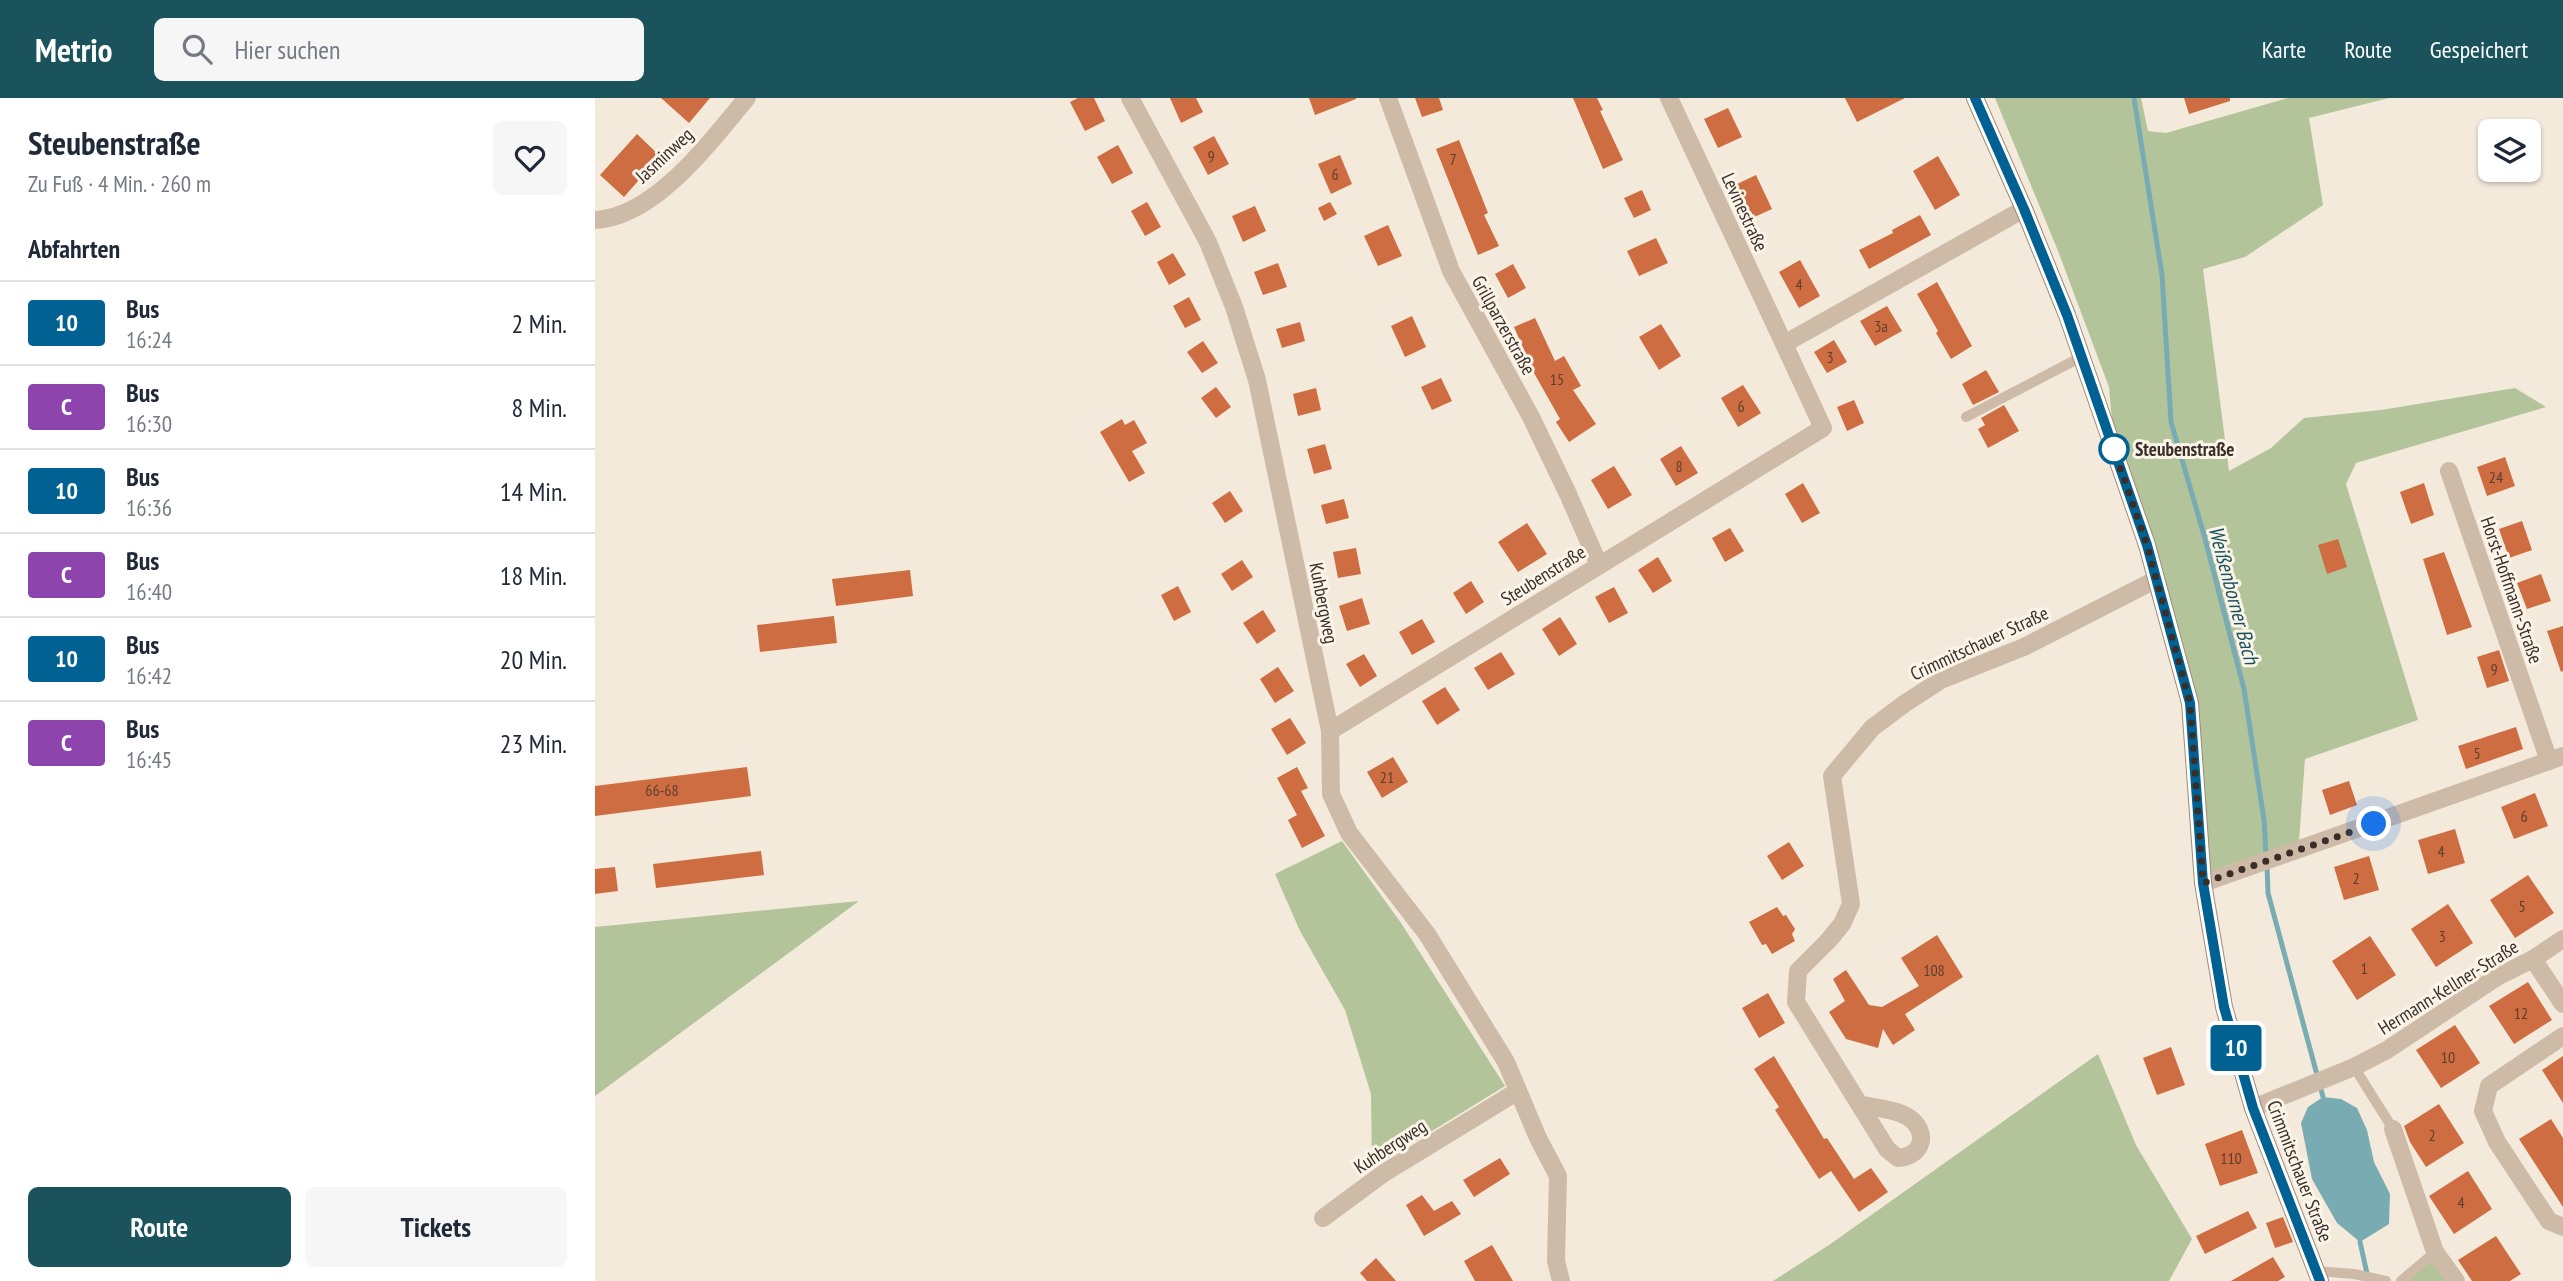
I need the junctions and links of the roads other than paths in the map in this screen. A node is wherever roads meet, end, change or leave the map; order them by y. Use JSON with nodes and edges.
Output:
{"nodes":[{"id":1,"x":747,"y":98,"type":"edge"},
{"id":2,"x":1130,"y":98,"type":"edge"},
{"id":3,"x":1388,"y":98,"type":"edge"},
{"id":4,"x":1668,"y":98,"type":"edge"},
{"id":5,"x":1975,"y":98,"type":"edge"},
{"id":6,"x":2024,"y":209,"type":"junction"},
{"id":7,"x":595,"y":220,"type":"edge"},
{"id":8,"x":1784,"y":344,"type":"junction"},
{"id":9,"x":2081,"y":357,"type":"junction"},
{"id":10,"x":1966,"y":417,"type":"dead end"},
{"id":11,"x":2449,"y":471,"type":"dead end"},
{"id":12,"x":1598,"y":565,"type":"junction"},
{"id":13,"x":2155,"y":580,"type":"junction"},
{"id":14,"x":1330,"y":731,"type":"junction"},
{"id":15,"x":2556,"y":758,"type":"edge"},
{"id":16,"x":2203,"y":883,"type":"junction"},
{"id":17,"x":2563,"y":939,"type":"edge"},
{"id":18,"x":2533,"y":959,"type":"junction"},
{"id":19,"x":2563,"y":1004,"type":"edge"},
{"id":20,"x":2563,"y":1036,"type":"edge"},
{"id":21,"x":2354,"y":1067,"type":"junction"},
{"id":22,"x":1518,"y":1091,"type":"junction"},
{"id":23,"x":1859,"y":1104,"type":"dead end"},
{"id":24,"x":2253,"y":1108,"type":"junction"},
{"id":25,"x":2393,"y":1129,"type":"joint"},
{"id":26,"x":1322,"y":1218,"type":"dead end"},
{"id":27,"x":2563,"y":1227,"type":"edge"},
{"id":28,"x":2435,"y":1252,"type":"junction"},
{"id":29,"x":2318,"y":1276,"type":"edge"},
{"id":30,"x":2382,"y":1280,"type":"edge"},
{"id":31,"x":1561,"y":1281,"type":"edge"},
{"id":32,"x":2400,"y":1281,"type":"edge"},
{"id":33,"x":2456,"y":1281,"type":"edge"}],
"edges":[{"from":1,"to":7,"type":"street","name":"Jasminweg"},
{"from":2,"to":14,"type":"street","name":"Kuhbergweg"},
{"from":3,"to":12,"type":"street","name":"Grillparzerstraße"},
{"from":4,"to":8,"type":"street","name":"Levinestraße"},
{"from":5,"to":6,"type":"main road","name":"Crimmitschauer Straße"},
{"from":6,"to":8,"type":"street"},
{"from":6,"to":9,"type":"main road","name":"Crimmitschauer Straße"},
{"from":8,"to":12,"type":"street","name":"Steubenstraße"},
{"from":9,"to":10,"type":"lane"},
{"from":9,"to":13,"type":"main road","name":"Crimmitschauer Straße"},
{"from":11,"to":15,"type":"street","name":"Horst-Hoffmann-Straße"},
{"from":12,"to":14,"type":"street","name":"Steubenstraße"},
{"from":13,"to":16,"type":"main road","name":"Crimmitschauer Straße"},
{"from":13,"to":23,"type":"street","name":"Crimmitschauer Straße"},
{"from":14,"to":22,"type":"street","name":"Kuhbergweg"},
{"from":15,"to":16,"type":"street","name":"Horst-Hoffmann-Straße"},
{"from":16,"to":24,"type":"main road","name":"Crimmitschauer Straße"},
{"from":17,"to":18,"type":"street","name":"Hermann-Kellner-Straße"},
{"from":18,"to":19,"type":"street"},
{"from":18,"to":21,"type":"street","name":"Hermann-Kellner-Straße"},
{"from":20,"to":27,"type":"street"},
{"from":21,"to":24,"type":"street","name":"Hermann-Kellner-Straße"},
{"from":21,"to":25,"type":"lane"},
{"from":22,"to":26,"type":"street","name":"Kuhbergweg"},
{"from":22,"to":31,"type":"street","name":"Kuhbergweg"},
{"from":24,"to":29,"type":"main road","name":"Crimmitschauer Straße"},
{"from":25,"to":28,"type":"street"},
{"from":28,"to":32,"type":"lane"},
{"from":28,"to":33,"type":"street"},
{"from":29,"to":30,"type":"lane"}]}
